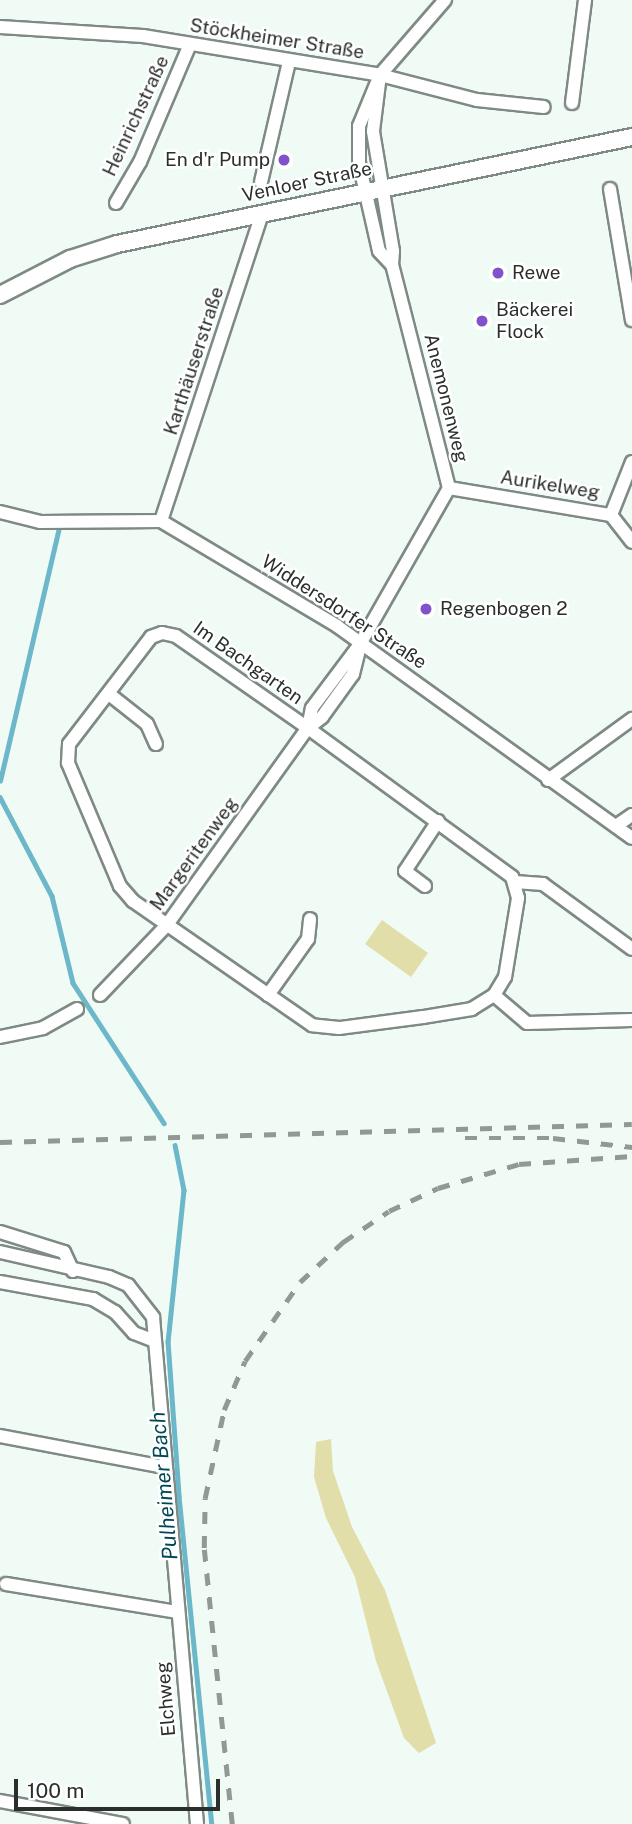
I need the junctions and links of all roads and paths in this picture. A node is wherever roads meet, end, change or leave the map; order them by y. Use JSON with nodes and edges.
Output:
{"nodes":[{"id":1,"x":445,"y":0,"type":"edge"},
{"id":2,"x":584,"y":0,"type":"edge"},
{"id":3,"x":0,"y":27,"type":"edge"},
{"id":4,"x":190,"y":44,"type":"junction"},
{"id":5,"x":289,"y":62,"type":"junction"},
{"id":6,"x":380,"y":75,"type":"junction"},
{"id":7,"x":572,"y":103,"type":"dead end"},
{"id":8,"x":544,"y":107,"type":"dead end"},
{"id":9,"x":632,"y":137,"type":"edge"},
{"id":10,"x":261,"y":182,"type":"dead end"},
{"id":11,"x":374,"y":189,"type":"junction"},
{"id":12,"x":610,"y":189,"type":"dead end"},
{"id":13,"x":116,"y":203,"type":"dead end"},
{"id":14,"x":262,"y":214,"type":"junction"},
{"id":15,"x":625,"y":245,"type":"edge"},
{"id":16,"x":0,"y":295,"type":"edge"},
{"id":17,"x":632,"y":320,"type":"edge"},
{"id":18,"x":632,"y":462,"type":"edge"},
{"id":19,"x":449,"y":488,"type":"junction"},
{"id":20,"x":0,"y":512,"type":"edge"},
{"id":21,"x":611,"y":515,"type":"junction"},
{"id":22,"x":161,"y":521,"type":"junction"},
{"id":23,"x":632,"y":542,"type":"edge"},
{"id":24,"x":360,"y":644,"type":"junction"},
{"id":25,"x":109,"y":694,"type":"junction"},
{"id":26,"x":632,"y":719,"type":"edge"},
{"id":27,"x":308,"y":728,"type":"junction"},
{"id":28,"x":156,"y":744,"type":"dead end"},
{"id":29,"x":548,"y":780,"type":"junction"},
{"id":30,"x":632,"y":815,"type":"edge"},
{"id":31,"x":438,"y":821,"type":"junction"},
{"id":32,"x":616,"y":826,"type":"junction"},
{"id":33,"x":632,"y":838,"type":"edge"},
{"id":34,"x":515,"y":883,"type":"junction"},
{"id":35,"x":425,"y":886,"type":"dead end"},
{"id":36,"x":310,"y":919,"type":"dead end"},
{"id":37,"x":166,"y":926,"type":"junction"},
{"id":38,"x":632,"y":949,"type":"edge"},
{"id":39,"x":100,"y":995,"type":"dead end"},
{"id":40,"x":268,"y":995,"type":"junction"},
{"id":41,"x":494,"y":995,"type":"junction"},
{"id":42,"x":77,"y":1009,"type":"dead end"},
{"id":43,"x":632,"y":1020,"type":"edge"},
{"id":44,"x":0,"y":1037,"type":"edge"},
{"id":45,"x":0,"y":1231,"type":"edge"},
{"id":46,"x":0,"y":1252,"type":"edge"},
{"id":47,"x":73,"y":1271,"type":"junction"},
{"id":48,"x":0,"y":1282,"type":"edge"},
{"id":49,"x":155,"y":1341,"type":"junction"},
{"id":50,"x":0,"y":1436,"type":"edge"},
{"id":51,"x":164,"y":1467,"type":"junction"},
{"id":52,"x":6,"y":1584,"type":"dead end"},
{"id":53,"x":177,"y":1612,"type":"junction"},
{"id":54,"x":0,"y":1801,"type":"edge"},
{"id":55,"x":122,"y":1824,"type":"edge"},
{"id":56,"x":197,"y":1824,"type":"edge"}],
"edges":[{"from":1,"to":6,"type":"street"},
{"from":2,"to":7,"type":"street"},
{"from":3,"to":4,"type":"street","name":"Stöckheimer Straße"},
{"from":4,"to":5,"type":"street","name":"Stöckheimer Straße"},
{"from":4,"to":13,"type":"street","name":"Heinrichstraße"},
{"from":5,"to":6,"type":"street","name":"Stöckheimer Straße"},
{"from":5,"to":10,"type":"street"},
{"from":6,"to":8,"type":"street","name":"Stöckheimer Straße"},
{"from":6,"to":11,"type":"street","name":"Anemonenweg"},
{"from":9,"to":11,"type":"main road","name":"Venloer Straße"},
{"from":11,"to":14,"type":"main road","name":"Venloer Straße"},
{"from":11,"to":19,"type":"street","name":"Anemonenweg"},
{"from":12,"to":15,"type":"street"},
{"from":14,"to":16,"type":"main road","name":"Venloer Straße"},
{"from":14,"to":22,"type":"street","name":"Karthäuserstraße"},
{"from":15,"to":17,"type":"street"},
{"from":18,"to":21,"type":"street"},
{"from":19,"to":21,"type":"street","name":"Aurikelweg"},
{"from":19,"to":24,"type":"street","name":"Anemonenweg"},
{"from":20,"to":22,"type":"street"},
{"from":21,"to":23,"type":"street","name":"Aurikelweg"},
{"from":22,"to":24,"type":"street","name":"Widdersdorfer Straße"},
{"from":24,"to":27,"type":"street","name":"Margeritenweg"},
{"from":24,"to":29,"type":"street","name":"Widdersdorfer Straße"},
{"from":25,"to":27,"type":"street","name":"Im Bachgarten"},
{"from":25,"to":28,"type":"street"},
{"from":25,"to":37,"type":"street","name":"Im Bachgarten"},
{"from":26,"to":29,"type":"street"},
{"from":27,"to":31,"type":"street"},
{"from":27,"to":37,"type":"street","name":"Margeritenweg"},
{"from":29,"to":32,"type":"street","name":"Widdersdorfer Straße"},
{"from":30,"to":32,"type":"street"},
{"from":31,"to":34,"type":"street"},
{"from":31,"to":35,"type":"street"},
{"from":32,"to":33,"type":"street","name":"Widdersdorfer Straße"},
{"from":34,"to":38,"type":"street"},
{"from":34,"to":41,"type":"street"},
{"from":36,"to":40,"type":"street"},
{"from":37,"to":39,"type":"street","name":"Margeritenweg"},
{"from":37,"to":40,"type":"street","name":"Im Bachgarten"},
{"from":40,"to":41,"type":"street","name":"Im Bachgarten"},
{"from":41,"to":43,"type":"street"},
{"from":42,"to":44,"type":"street"},
{"from":45,"to":47,"type":"street"},
{"from":46,"to":47,"type":"street","name":"Elchweg"},
{"from":47,"to":49,"type":"street","name":"Elchweg"},
{"from":48,"to":49,"type":"street"},
{"from":49,"to":51,"type":"street","name":"Elchweg"},
{"from":50,"to":51,"type":"street"},
{"from":51,"to":53,"type":"street","name":"Elchweg"},
{"from":52,"to":53,"type":"street"},
{"from":53,"to":56,"type":"street","name":"Elchweg"},
{"from":54,"to":55,"type":"street"}]}
